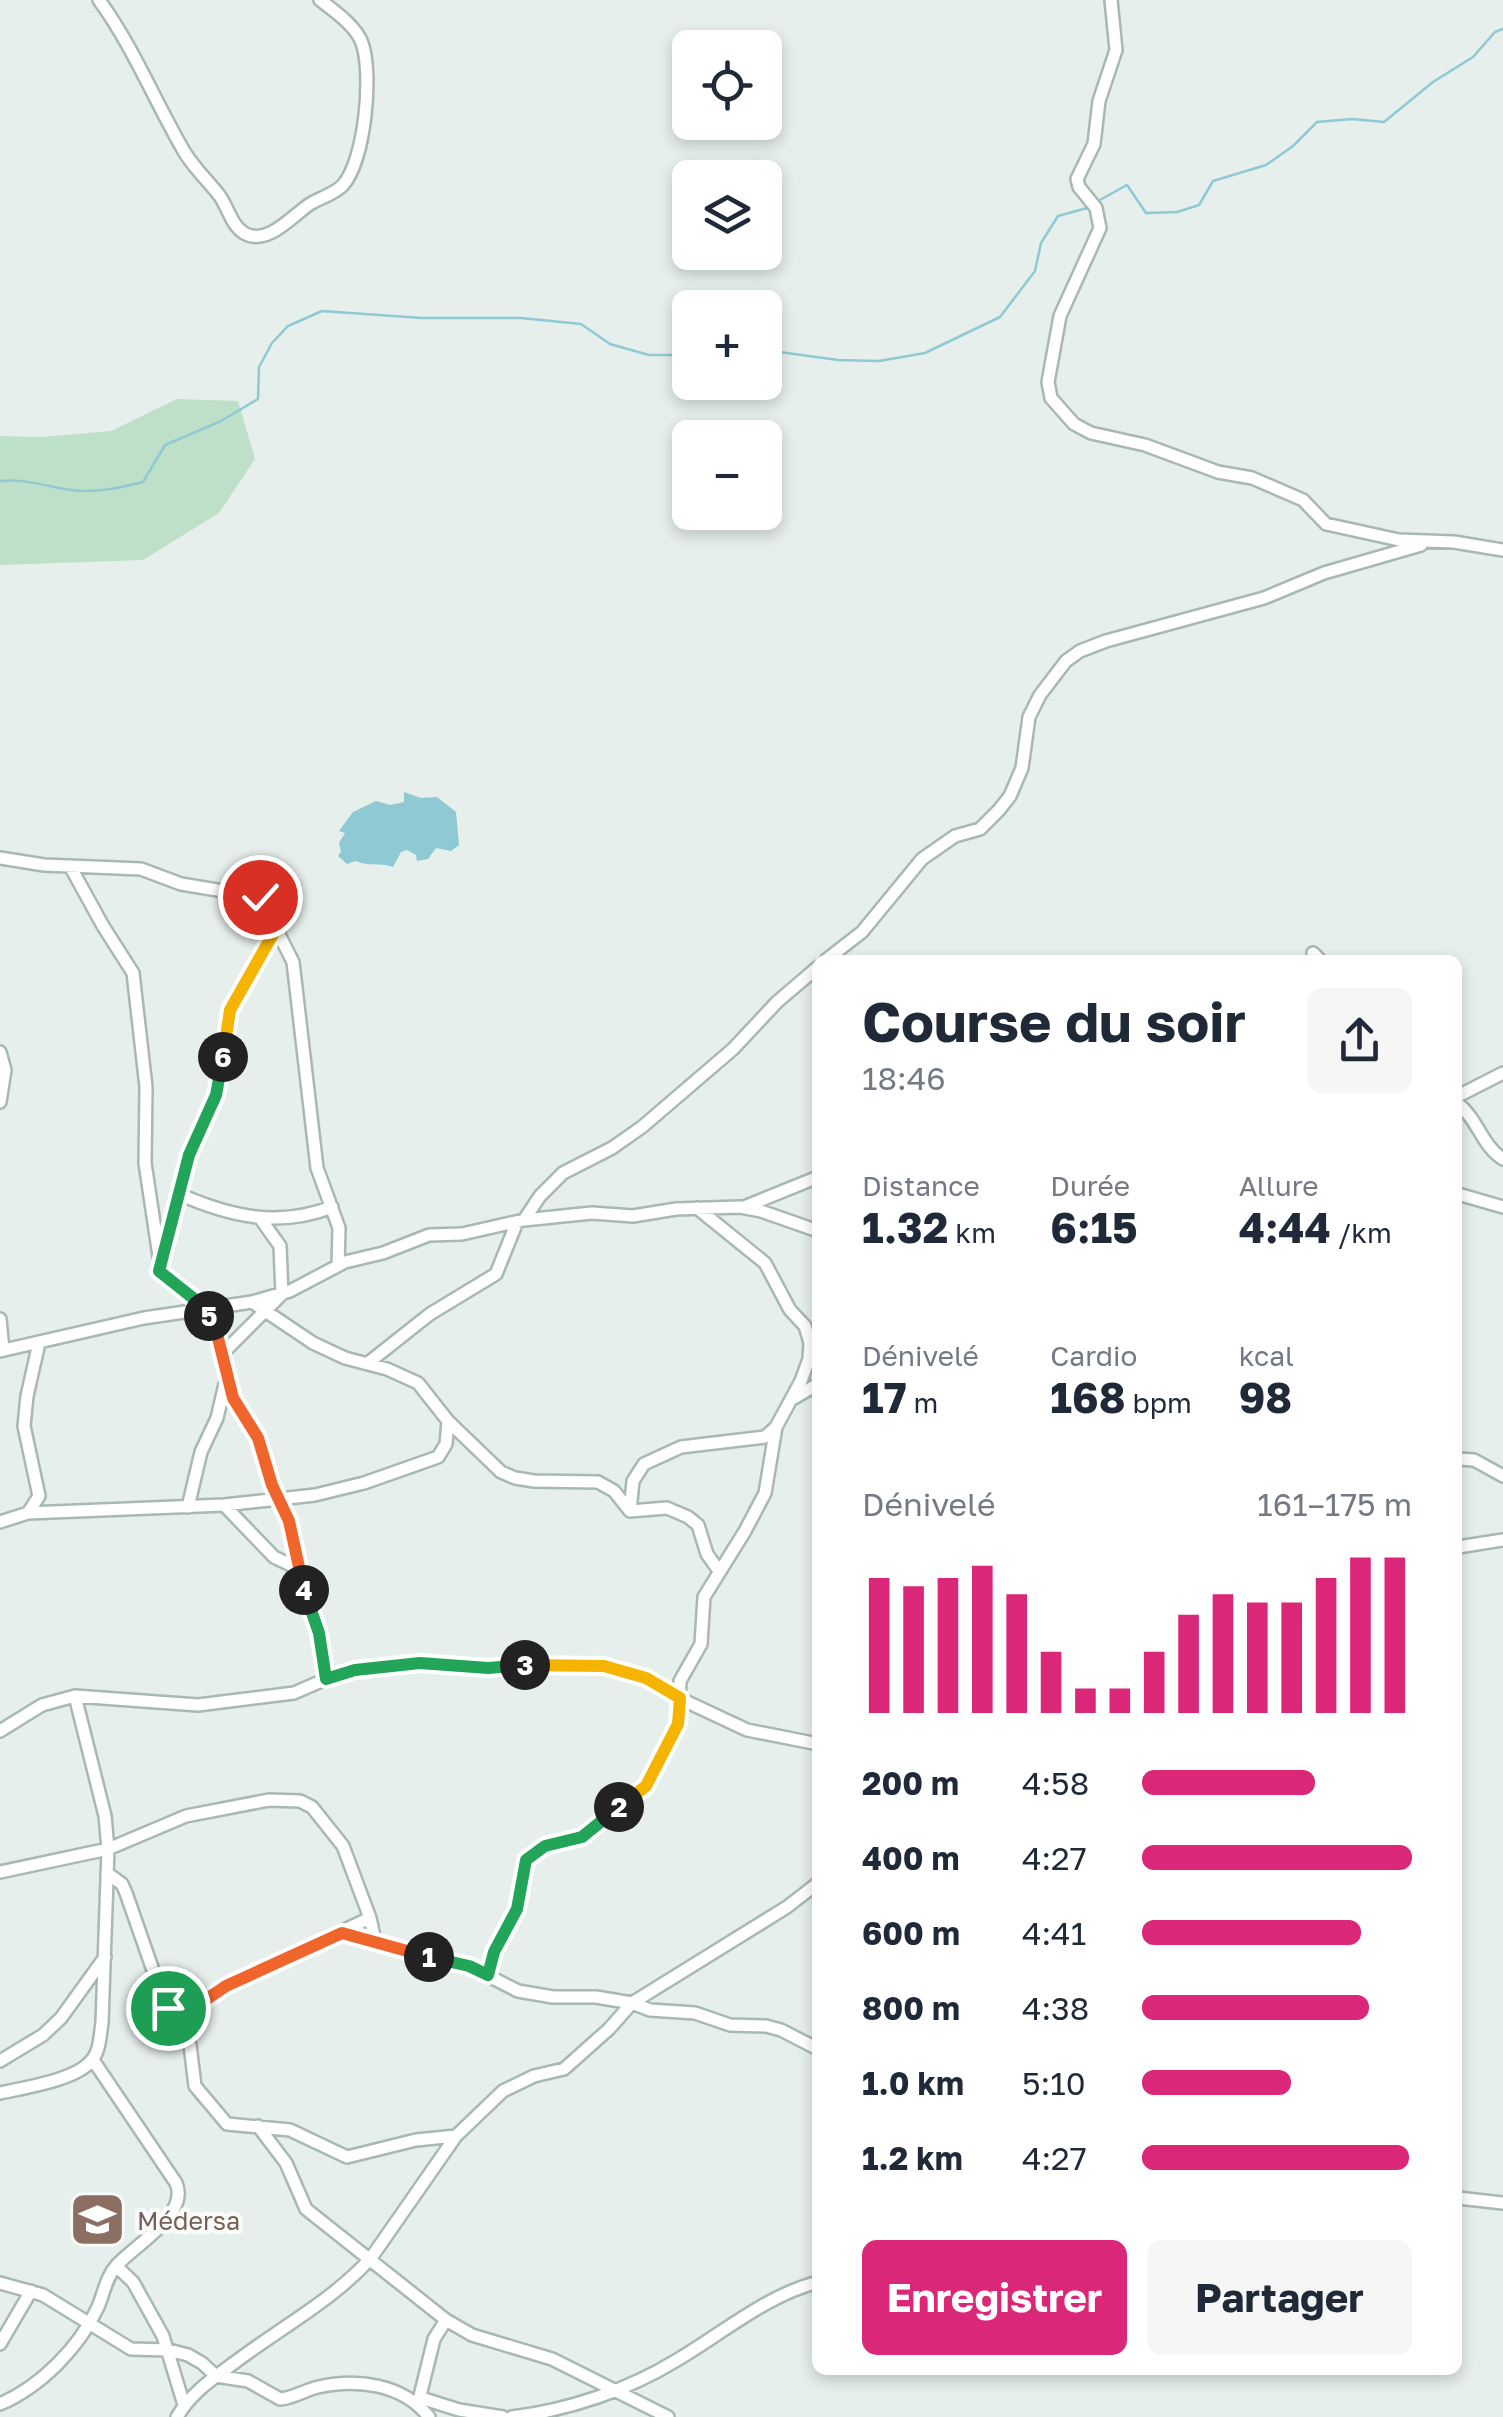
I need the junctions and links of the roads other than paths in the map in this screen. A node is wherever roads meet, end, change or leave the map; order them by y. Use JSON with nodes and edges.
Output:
{"nodes":[{"id":1,"x":98,"y":0,"type":"edge"},
{"id":2,"x":320,"y":0,"type":"edge"},
{"id":3,"x":1111,"y":0,"type":"edge"},
{"id":4,"x":1427,"y":542,"type":"junction"},
{"id":5,"x":1503,"y":550,"type":"edge"},
{"id":6,"x":0,"y":858,"type":"edge"},
{"id":7,"x":70,"y":866,"type":"junction"},
{"id":8,"x":277,"y":927,"type":"junction"},
{"id":9,"x":832,"y":955,"type":"edge"},
{"id":10,"x":812,"y":972,"type":"edge"},
{"id":11,"x":0,"y":1052,"type":"edge"},
{"id":12,"x":1503,"y":1073,"type":"edge"},
{"id":13,"x":1462,"y":1098,"type":"edge"},
{"id":14,"x":0,"y":1102,"type":"edge"},
{"id":15,"x":1462,"y":1105,"type":"edge"},
{"id":16,"x":1503,"y":1158,"type":"edge"},
{"id":17,"x":812,"y":1180,"type":"edge"},
{"id":18,"x":178,"y":1194,"type":"junction"},
{"id":19,"x":1462,"y":1195,"type":"edge"},
{"id":20,"x":332,"y":1207,"type":"junction"},
{"id":21,"x":697,"y":1208,"type":"junction"},
{"id":22,"x":744,"y":1208,"type":"junction"},
{"id":23,"x":1503,"y":1208,"type":"edge"},
{"id":24,"x":260,"y":1218,"type":"junction"},
{"id":25,"x":520,"y":1221,"type":"junction"},
{"id":26,"x":812,"y":1229,"type":"edge"},
{"id":27,"x":160,"y":1264,"type":"junction"},
{"id":28,"x":338,"y":1265,"type":"junction"},
{"id":29,"x":282,"y":1294,"type":"junction"},
{"id":30,"x":252,"y":1302,"type":"junction"},
{"id":31,"x":204,"y":1308,"type":"junction"},
{"id":32,"x":267,"y":1310,"type":"junction"},
{"id":33,"x":0,"y":1320,"type":"edge"},
{"id":34,"x":39,"y":1343,"type":"junction"},
{"id":35,"x":2,"y":1350,"type":"edge"},
{"id":36,"x":222,"y":1354,"type":"junction"},
{"id":37,"x":368,"y":1363,"type":"junction"},
{"id":38,"x":226,"y":1380,"type":"junction"},
{"id":39,"x":812,"y":1387,"type":"edge"},
{"id":40,"x":790,"y":1400,"type":"junction"},
{"id":41,"x":448,"y":1421,"type":"junction"},
{"id":42,"x":776,"y":1427,"type":"junction"},
{"id":43,"x":1462,"y":1459,"type":"edge"},
{"id":44,"x":1503,"y":1476,"type":"edge"},
{"id":45,"x":278,"y":1500,"type":"junction"},
{"id":46,"x":224,"y":1506,"type":"junction"},
{"id":47,"x":188,"y":1507,"type":"junction"},
{"id":48,"x":630,"y":1511,"type":"junction"},
{"id":49,"x":28,"y":1512,"type":"junction"},
{"id":50,"x":0,"y":1522,"type":"edge"},
{"id":51,"x":1503,"y":1540,"type":"edge"},
{"id":52,"x":1462,"y":1546,"type":"edge"},
{"id":53,"x":298,"y":1569,"type":"junction"},
{"id":54,"x":718,"y":1571,"type":"junction"},
{"id":55,"x":326,"y":1679,"type":"junction"},
{"id":56,"x":75,"y":1696,"type":"junction"},
{"id":57,"x":680,"y":1698,"type":"junction"},
{"id":58,"x":0,"y":1730,"type":"edge"},
{"id":59,"x":812,"y":1743,"type":"edge"},
{"id":60,"x":108,"y":1848,"type":"junction"},
{"id":61,"x":0,"y":1872,"type":"edge"},
{"id":62,"x":106,"y":1873,"type":"junction"},
{"id":63,"x":812,"y":1887,"type":"edge"},
{"id":64,"x":370,"y":1918,"type":"junction"},
{"id":65,"x":342,"y":1933,"type":"junction"},
{"id":66,"x":375,"y":1941,"type":"junction"},
{"id":67,"x":105,"y":1956,"type":"junction"},
{"id":68,"x":488,"y":1975,"type":"junction"},
{"id":69,"x":632,"y":2003,"type":"junction"},
{"id":70,"x":176,"y":2020,"type":"junction"},
{"id":71,"x":812,"y":2047,"type":"edge"},
{"id":72,"x":94,"y":2060,"type":"junction"},
{"id":73,"x":0,"y":2062,"type":"edge"},
{"id":74,"x":0,"y":2094,"type":"edge"},
{"id":75,"x":258,"y":2126,"type":"junction"},
{"id":76,"x":456,"y":2136,"type":"junction"},
{"id":77,"x":1462,"y":2198,"type":"edge"},
{"id":78,"x":1503,"y":2203,"type":"edge"},
{"id":79,"x":372,"y":2258,"type":"junction"},
{"id":80,"x":116,"y":2266,"type":"junction"},
{"id":81,"x":0,"y":2283,"type":"edge"},
{"id":82,"x":812,"y":2284,"type":"edge"},
{"id":83,"x":31,"y":2291,"type":"junction"},
{"id":84,"x":446,"y":2320,"type":"junction"},
{"id":85,"x":88,"y":2321,"type":"junction"},
{"id":86,"x":0,"y":2344,"type":"edge"},
{"id":87,"x":169,"y":2350,"type":"junction"},
{"id":88,"x":216,"y":2376,"type":"junction"},
{"id":89,"x":618,"y":2391,"type":"junction"},
{"id":90,"x":419,"y":2401,"type":"junction"},
{"id":91,"x":0,"y":2404,"type":"edge"},
{"id":92,"x":181,"y":2411,"type":"edge"},
{"id":93,"x":428,"y":2417,"type":"edge"},
{"id":94,"x":503,"y":2417,"type":"edge"},
{"id":95,"x":512,"y":2417,"type":"edge"},
{"id":96,"x":668,"y":2417,"type":"edge"}],
"edges":[{"from":1,"to":2,"type":"street"},
{"from":3,"to":4,"type":"street"},
{"from":4,"to":5,"type":"street"},
{"from":4,"to":9,"type":"street"},
{"from":6,"to":7,"type":"street"},
{"from":7,"to":8,"type":"street"},
{"from":7,"to":27,"type":"street"},
{"from":8,"to":18,"type":"street"},
{"from":8,"to":20,"type":"street"},
{"from":10,"to":25,"type":"street"},
{"from":11,"to":14,"type":"street"},
{"from":12,"to":13,"type":"street"},
{"from":15,"to":16,"type":"street"},
{"from":17,"to":22,"type":"street"},
{"from":18,"to":24,"type":"street"},
{"from":18,"to":27,"type":"street"},
{"from":19,"to":23,"type":"street"},
{"from":20,"to":24,"type":"street"},
{"from":20,"to":28,"type":"street"},
{"from":21,"to":22,"type":"street"},
{"from":21,"to":25,"type":"street"},
{"from":21,"to":40,"type":"street"},
{"from":22,"to":26,"type":"street"},
{"from":24,"to":29,"type":"street"},
{"from":25,"to":28,"type":"street"},
{"from":25,"to":37,"type":"street"},
{"from":27,"to":31,"type":"street"},
{"from":28,"to":29,"type":"street"},
{"from":29,"to":30,"type":"street"},
{"from":29,"to":32,"type":"street"},
{"from":30,"to":31,"type":"street"},
{"from":30,"to":32,"type":"street"},
{"from":31,"to":34,"type":"street"},
{"from":31,"to":36,"type":"street"},
{"from":32,"to":36,"type":"street"},
{"from":32,"to":37,"type":"street"},
{"from":33,"to":35,"type":"street"},
{"from":34,"to":35,"type":"street"},
{"from":34,"to":49,"type":"street"},
{"from":36,"to":38,"type":"street"},
{"from":37,"to":41,"type":"street"},
{"from":38,"to":45,"type":"street"},
{"from":38,"to":47,"type":"street"},
{"from":39,"to":40,"type":"street"},
{"from":40,"to":42,"type":"street"},
{"from":41,"to":45,"type":"street"},
{"from":41,"to":48,"type":"street"},
{"from":42,"to":48,"type":"street"},
{"from":42,"to":54,"type":"street"},
{"from":43,"to":44,"type":"street"},
{"from":45,"to":46,"type":"street"},
{"from":45,"to":53,"type":"street"},
{"from":46,"to":47,"type":"street"},
{"from":46,"to":53,"type":"street"},
{"from":47,"to":49,"type":"street"},
{"from":48,"to":54,"type":"street"},
{"from":49,"to":50,"type":"street"},
{"from":51,"to":52,"type":"street"},
{"from":53,"to":55,"type":"street"},
{"from":54,"to":57,"type":"street"},
{"from":55,"to":56,"type":"street"},
{"from":55,"to":57,"type":"street"},
{"from":56,"to":58,"type":"street"},
{"from":56,"to":60,"type":"street"},
{"from":57,"to":59,"type":"street"},
{"from":57,"to":68,"type":"street"},
{"from":60,"to":61,"type":"street"},
{"from":60,"to":62,"type":"street"},
{"from":60,"to":64,"type":"street"},
{"from":62,"to":67,"type":"street"},
{"from":62,"to":70,"type":"street"},
{"from":63,"to":69,"type":"street"},
{"from":64,"to":65,"type":"street"},
{"from":64,"to":66,"type":"street"},
{"from":65,"to":66,"type":"street"},
{"from":65,"to":70,"type":"street"},
{"from":66,"to":68,"type":"street"},
{"from":67,"to":72,"type":"street"},
{"from":67,"to":73,"type":"street"},
{"from":68,"to":69,"type":"street"},
{"from":69,"to":71,"type":"street"},
{"from":69,"to":76,"type":"street"},
{"from":70,"to":75,"type":"street"},
{"from":72,"to":74,"type":"street"},
{"from":72,"to":80,"type":"street"},
{"from":75,"to":76,"type":"street"},
{"from":75,"to":79,"type":"street"},
{"from":76,"to":79,"type":"street"},
{"from":77,"to":78,"type":"street"},
{"from":79,"to":84,"type":"street"},
{"from":79,"to":88,"type":"street"},
{"from":80,"to":85,"type":"street"},
{"from":80,"to":87,"type":"street"},
{"from":81,"to":83,"type":"street"},
{"from":82,"to":89,"type":"street"},
{"from":83,"to":85,"type":"street"},
{"from":83,"to":86,"type":"street"},
{"from":84,"to":89,"type":"street"},
{"from":84,"to":90,"type":"street"},
{"from":85,"to":87,"type":"street"},
{"from":85,"to":91,"type":"street"},
{"from":87,"to":88,"type":"street"},
{"from":87,"to":92,"type":"street"},
{"from":88,"to":90,"type":"street"},
{"from":88,"to":92,"type":"street"},
{"from":89,"to":95,"type":"street"},
{"from":89,"to":96,"type":"street"},
{"from":90,"to":93,"type":"street"},
{"from":90,"to":94,"type":"street"}]}
